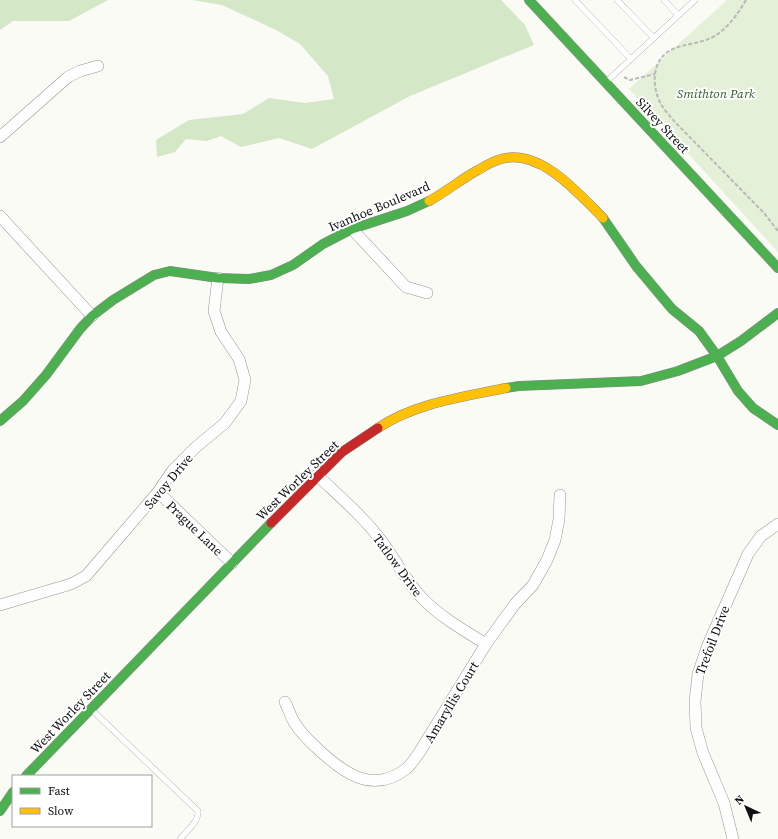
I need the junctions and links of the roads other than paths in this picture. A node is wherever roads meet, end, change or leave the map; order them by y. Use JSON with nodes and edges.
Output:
{"nodes":[{"id":1,"x":529,"y":0,"type":"edge"},
{"id":2,"x":575,"y":0,"type":"edge"},
{"id":3,"x":617,"y":0,"type":"edge"},
{"id":4,"x":664,"y":0,"type":"edge"},
{"id":5,"x":695,"y":0,"type":"edge"},
{"id":6,"x":678,"y":16,"type":"junction"},
{"id":7,"x":654,"y":38,"type":"junction"},
{"id":8,"x":631,"y":59,"type":"junction"},
{"id":9,"x":98,"y":66,"type":"dead end"},
{"id":10,"x":606,"y":83,"type":"junction"},
{"id":11,"x":0,"y":137,"type":"edge"},
{"id":12,"x":0,"y":216,"type":"edge"},
{"id":13,"x":352,"y":229,"type":"junction"},
{"id":14,"x":778,"y":268,"type":"edge"},
{"id":15,"x":218,"y":278,"type":"junction"},
{"id":16,"x":427,"y":293,"type":"dead end"},
{"id":17,"x":778,"y":313,"type":"edge"},
{"id":18,"x":92,"y":316,"type":"junction"},
{"id":19,"x":717,"y":356,"type":"junction"},
{"id":20,"x":0,"y":420,"type":"edge"},
{"id":21,"x":778,"y":425,"type":"edge"},
{"id":22,"x":317,"y":476,"type":"junction"},
{"id":23,"x":158,"y":492,"type":"junction"},
{"id":24,"x":560,"y":495,"type":"dead end"},
{"id":25,"x":778,"y":524,"type":"edge"},
{"id":26,"x":232,"y":563,"type":"junction"},
{"id":27,"x":0,"y":605,"type":"edge"},
{"id":28,"x":486,"y":644,"type":"junction"},
{"id":29,"x":285,"y":702,"type":"dead end"},
{"id":30,"x":91,"y":708,"type":"junction"},
{"id":31,"x":27,"y":775,"type":"edge"},
{"id":32,"x":12,"y":793,"type":"edge"},
{"id":33,"x":0,"y":811,"type":"edge"},
{"id":34,"x":180,"y":839,"type":"edge"},
{"id":35,"x":733,"y":839,"type":"edge"}],
"edges":[{"from":1,"to":10,"type":"street","name":"Silvey Street"},
{"from":2,"to":8,"type":"lane"},
{"from":3,"to":7,"type":"lane"},
{"from":4,"to":6,"type":"lane"},
{"from":5,"to":6,"type":"lane"},
{"from":6,"to":7,"type":"lane"},
{"from":7,"to":8,"type":"lane"},
{"from":8,"to":10,"type":"lane"},
{"from":9,"to":11,"type":"street"},
{"from":10,"to":14,"type":"street","name":"Silvey Street"},
{"from":12,"to":18,"type":"street"},
{"from":13,"to":15,"type":"street","name":"Ivanhoe Boulevard"},
{"from":13,"to":16,"type":"street"},
{"from":13,"to":19,"type":"street","name":"Ivanhoe Boulevard"},
{"from":15,"to":18,"type":"street","name":"Ivanhoe Boulevard"},
{"from":15,"to":23,"type":"street","name":"Savoy Drive"},
{"from":17,"to":19,"type":"street","name":"West Worley Street"},
{"from":18,"to":20,"type":"street","name":"Ivanhoe Boulevard"},
{"from":19,"to":21,"type":"street","name":"Ivanhoe Boulevard"},
{"from":19,"to":22,"type":"street","name":"West Worley Street"},
{"from":22,"to":26,"type":"street","name":"West Worley Street"},
{"from":22,"to":28,"type":"street","name":"Tatlow Drive"},
{"from":23,"to":26,"type":"street","name":"Prague Lane"},
{"from":23,"to":27,"type":"street","name":"Savoy Drive"},
{"from":24,"to":28,"type":"street","name":"Amaryllis Court"},
{"from":25,"to":35,"type":"street","name":"Trefoil Drive"},
{"from":26,"to":30,"type":"street","name":"West Worley Street"},
{"from":28,"to":29,"type":"street","name":"Amaryllis Court"},
{"from":30,"to":31,"type":"street","name":"West Worley Street"},
{"from":30,"to":34,"type":"lane"},
{"from":32,"to":33,"type":"street"}]}
